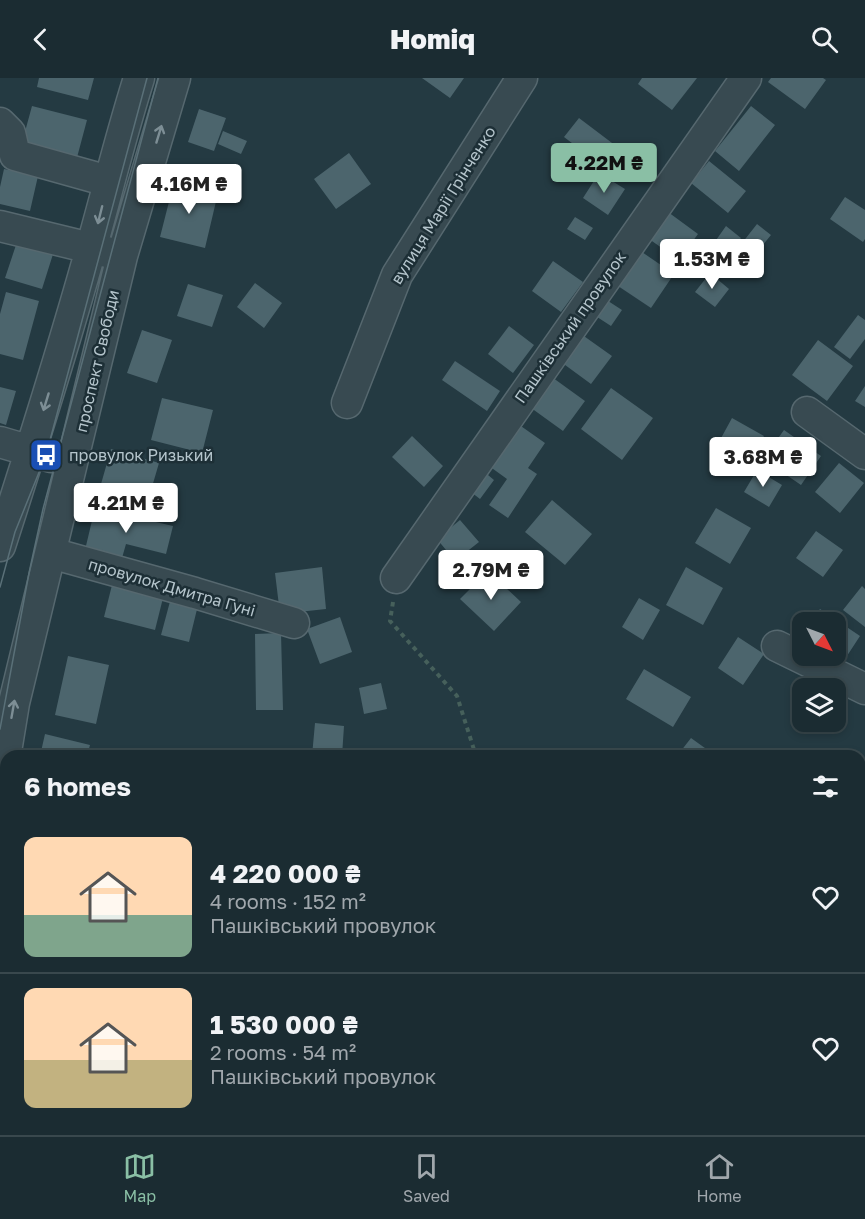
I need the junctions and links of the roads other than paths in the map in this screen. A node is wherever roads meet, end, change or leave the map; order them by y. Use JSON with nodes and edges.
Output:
{"nodes":[{"id":1,"x":139,"y":78,"type":"edge"},
{"id":2,"x":175,"y":78,"type":"edge"},
{"id":3,"x":522,"y":78,"type":"edge"},
{"id":4,"x":746,"y":78,"type":"edge"},
{"id":5,"x":0,"y":123,"type":"edge"},
{"id":6,"x":108,"y":181,"type":"junction"},
{"id":7,"x":0,"y":226,"type":"edge"},
{"id":8,"x":92,"y":248,"type":"junction"},
{"id":9,"x":122,"y":256,"type":"junction"},
{"id":10,"x":347,"y":403,"type":"dead end"},
{"id":11,"x":807,"y":412,"type":"dead end"},
{"id":12,"x":0,"y":442,"type":"edge"},
{"id":13,"x":31,"y":450,"type":"junction"},
{"id":14,"x":865,"y":454,"type":"edge"},
{"id":15,"x":71,"y":469,"type":"junction"},
{"id":16,"x":0,"y":546,"type":"edge"},
{"id":17,"x":51,"y":553,"type":"junction"},
{"id":18,"x":396,"y":578,"type":"dead end"},
{"id":19,"x":294,"y":623,"type":"dead end"},
{"id":20,"x":777,"y":646,"type":"dead end"},
{"id":21,"x":865,"y":689,"type":"edge"},
{"id":22,"x":6,"y":750,"type":"edge"}],
"edges":[{"from":1,"to":6,"type":"street","name":"проспект Свободи"},
{"from":9,"to":2,"type":"street","name":"проспект Свободи","one_way":true},
{"from":3,"to":10,"type":"street","name":"вулиця Марії Грінченко"},
{"from":4,"to":18,"type":"street","name":"Пашківський провулок"},
{"from":5,"to":6,"type":"street"},
{"from":6,"to":8,"type":"street","name":"проспект Свободи","one_way":true},
{"from":7,"to":8,"type":"street"},
{"from":8,"to":9,"type":"street"},
{"from":8,"to":13,"type":"street","name":"проспект Свободи","one_way":true},
{"from":9,"to":15,"type":"street","name":"проспект Свободи"},
{"from":11,"to":14,"type":"street"},
{"from":12,"to":13,"type":"street"},
{"from":13,"to":15,"type":"street"},
{"from":13,"to":16,"type":"street","name":"проспект Свободи"},
{"from":15,"to":17,"type":"street","name":"проспект Свободи"},
{"from":17,"to":19,"type":"street","name":"провулок Дмитра Гуні"},
{"from":22,"to":17,"type":"street","name":"проспект Свободи","one_way":true},
{"from":20,"to":21,"type":"street"}]}
